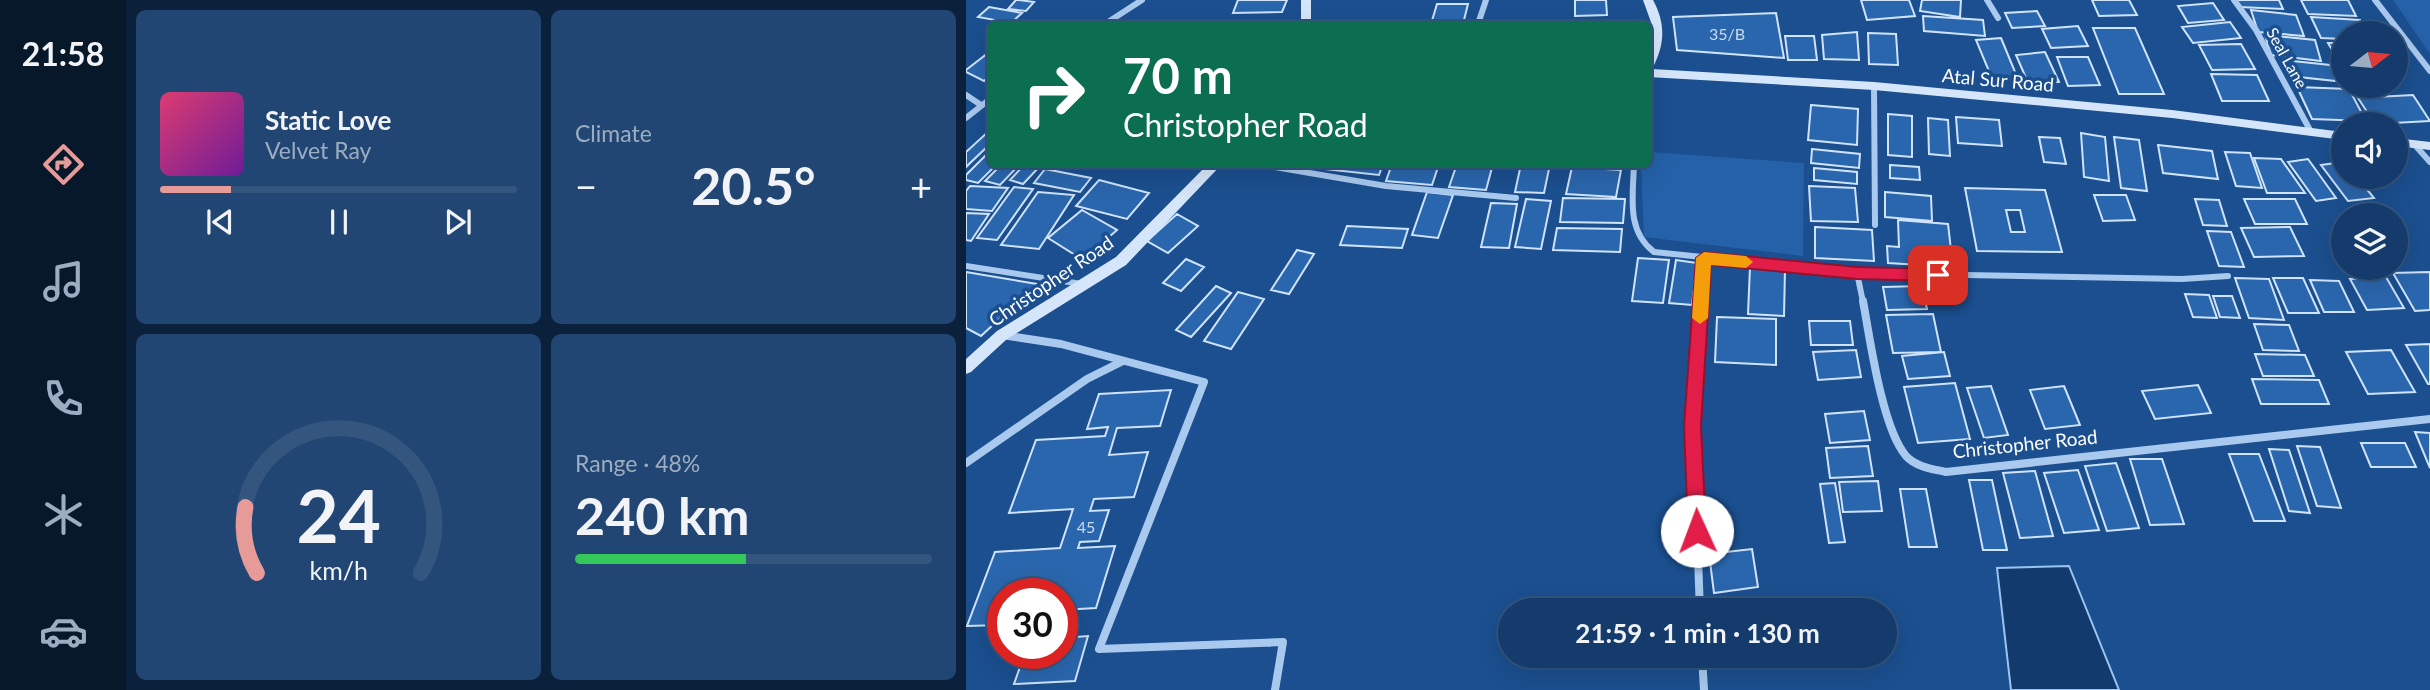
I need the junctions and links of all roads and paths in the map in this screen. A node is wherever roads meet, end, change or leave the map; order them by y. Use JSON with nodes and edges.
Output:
{"nodes":[{"id":1,"x":1142,"y":0,"type":"edge"},
{"id":2,"x":1306,"y":0,"type":"edge"},
{"id":3,"x":1486,"y":0,"type":"edge"},
{"id":4,"x":1648,"y":0,"type":"edge"},
{"id":5,"x":1987,"y":0,"type":"edge"},
{"id":6,"x":2234,"y":0,"type":"edge"},
{"id":7,"x":2375,"y":0,"type":"edge"},
{"id":8,"x":1998,"y":19,"type":"dead end"},
{"id":9,"x":1110,"y":21,"type":"edge"},
{"id":10,"x":1306,"y":21,"type":"edge"},
{"id":11,"x":1479,"y":21,"type":"edge"},
{"id":12,"x":1652,"y":59,"type":"edge"},
{"id":13,"x":2430,"y":71,"type":"edge"},
{"id":14,"x":1652,"y":73,"type":"edge"},
{"id":15,"x":1874,"y":86,"type":"junction"},
{"id":16,"x":966,"y":95,"type":"edge"},
{"id":17,"x":987,"y":101,"type":"edge"},
{"id":18,"x":981,"y":105,"type":"junction"},
{"id":19,"x":966,"y":118,"type":"edge"},
{"id":20,"x":2311,"y":132,"type":"junction"},
{"id":21,"x":2331,"y":134,"type":"edge"},
{"id":22,"x":2408,"y":143,"type":"edge"},
{"id":23,"x":2414,"y":144,"type":"junction"},
{"id":24,"x":2430,"y":146,"type":"edge"},
{"id":25,"x":2430,"y":162,"type":"edge"},
{"id":26,"x":1212,"y":168,"type":"edge"},
{"id":27,"x":1280,"y":168,"type":"edge"},
{"id":28,"x":1634,"y":168,"type":"edge"},
{"id":29,"x":1516,"y":198,"type":"dead end"},
{"id":30,"x":1875,"y":225,"type":"dead end"},
{"id":31,"x":1704,"y":258,"type":"junction"},
{"id":32,"x":966,"y":266,"type":"edge"},
{"id":33,"x":1857,"y":273,"type":"junction"},
{"id":34,"x":2228,"y":276,"type":"dead end"},
{"id":35,"x":1083,"y":284,"type":"junction"},
{"id":36,"x":1002,"y":335,"type":"junction"},
{"id":37,"x":1124,"y":361,"type":"junction"},
{"id":38,"x":966,"y":368,"type":"edge"},
{"id":39,"x":2430,"y":419,"type":"edge"},
{"id":40,"x":966,"y":463,"type":"edge"},
{"id":41,"x":1700,"y":598,"type":"edge"},
{"id":42,"x":1703,"y":668,"type":"edge"},
{"id":43,"x":1275,"y":690,"type":"edge"},
{"id":44,"x":1704,"y":690,"type":"edge"}],
"edges":[{"from":1,"to":9,"type":"street"},
{"from":2,"to":10,"type":"street"},
{"from":3,"to":11,"type":"street"},
{"from":4,"to":12,"type":"street"},
{"from":5,"to":8,"type":"street"},
{"from":6,"to":20,"type":"street","name":"Seal Lane"},
{"from":7,"to":13,"type":"street"},
{"from":14,"to":15,"type":"street","name":"Atal Sur Road"},
{"from":15,"to":20,"type":"street","name":"Atal Sur Road"},
{"from":15,"to":30,"type":"street"},
{"from":16,"to":18,"type":"street"},
{"from":17,"to":18,"type":"street"},
{"from":18,"to":19,"type":"street"},
{"from":20,"to":21,"type":"street","name":"Atal Sur Road"},
{"from":22,"to":23,"type":"street"},
{"from":23,"to":24,"type":"street"},
{"from":23,"to":25,"type":"street"},
{"from":26,"to":35,"type":"street","name":"Christopher Road"},
{"from":27,"to":29,"type":"street"},
{"from":28,"to":31,"type":"street"},
{"from":31,"to":33,"type":"street"},
{"from":31,"to":41,"type":"street"},
{"from":32,"to":35,"type":"street"},
{"from":33,"to":34,"type":"street"},
{"from":33,"to":39,"type":"street","name":"Christopher Road"},
{"from":35,"to":36,"type":"street","name":"Christopher Road"},
{"from":36,"to":37,"type":"street"},
{"from":36,"to":38,"type":"street","name":"Christopher Road"},
{"from":37,"to":40,"type":"street"},
{"from":37,"to":43,"type":"street"},
{"from":42,"to":44,"type":"street"}]}
